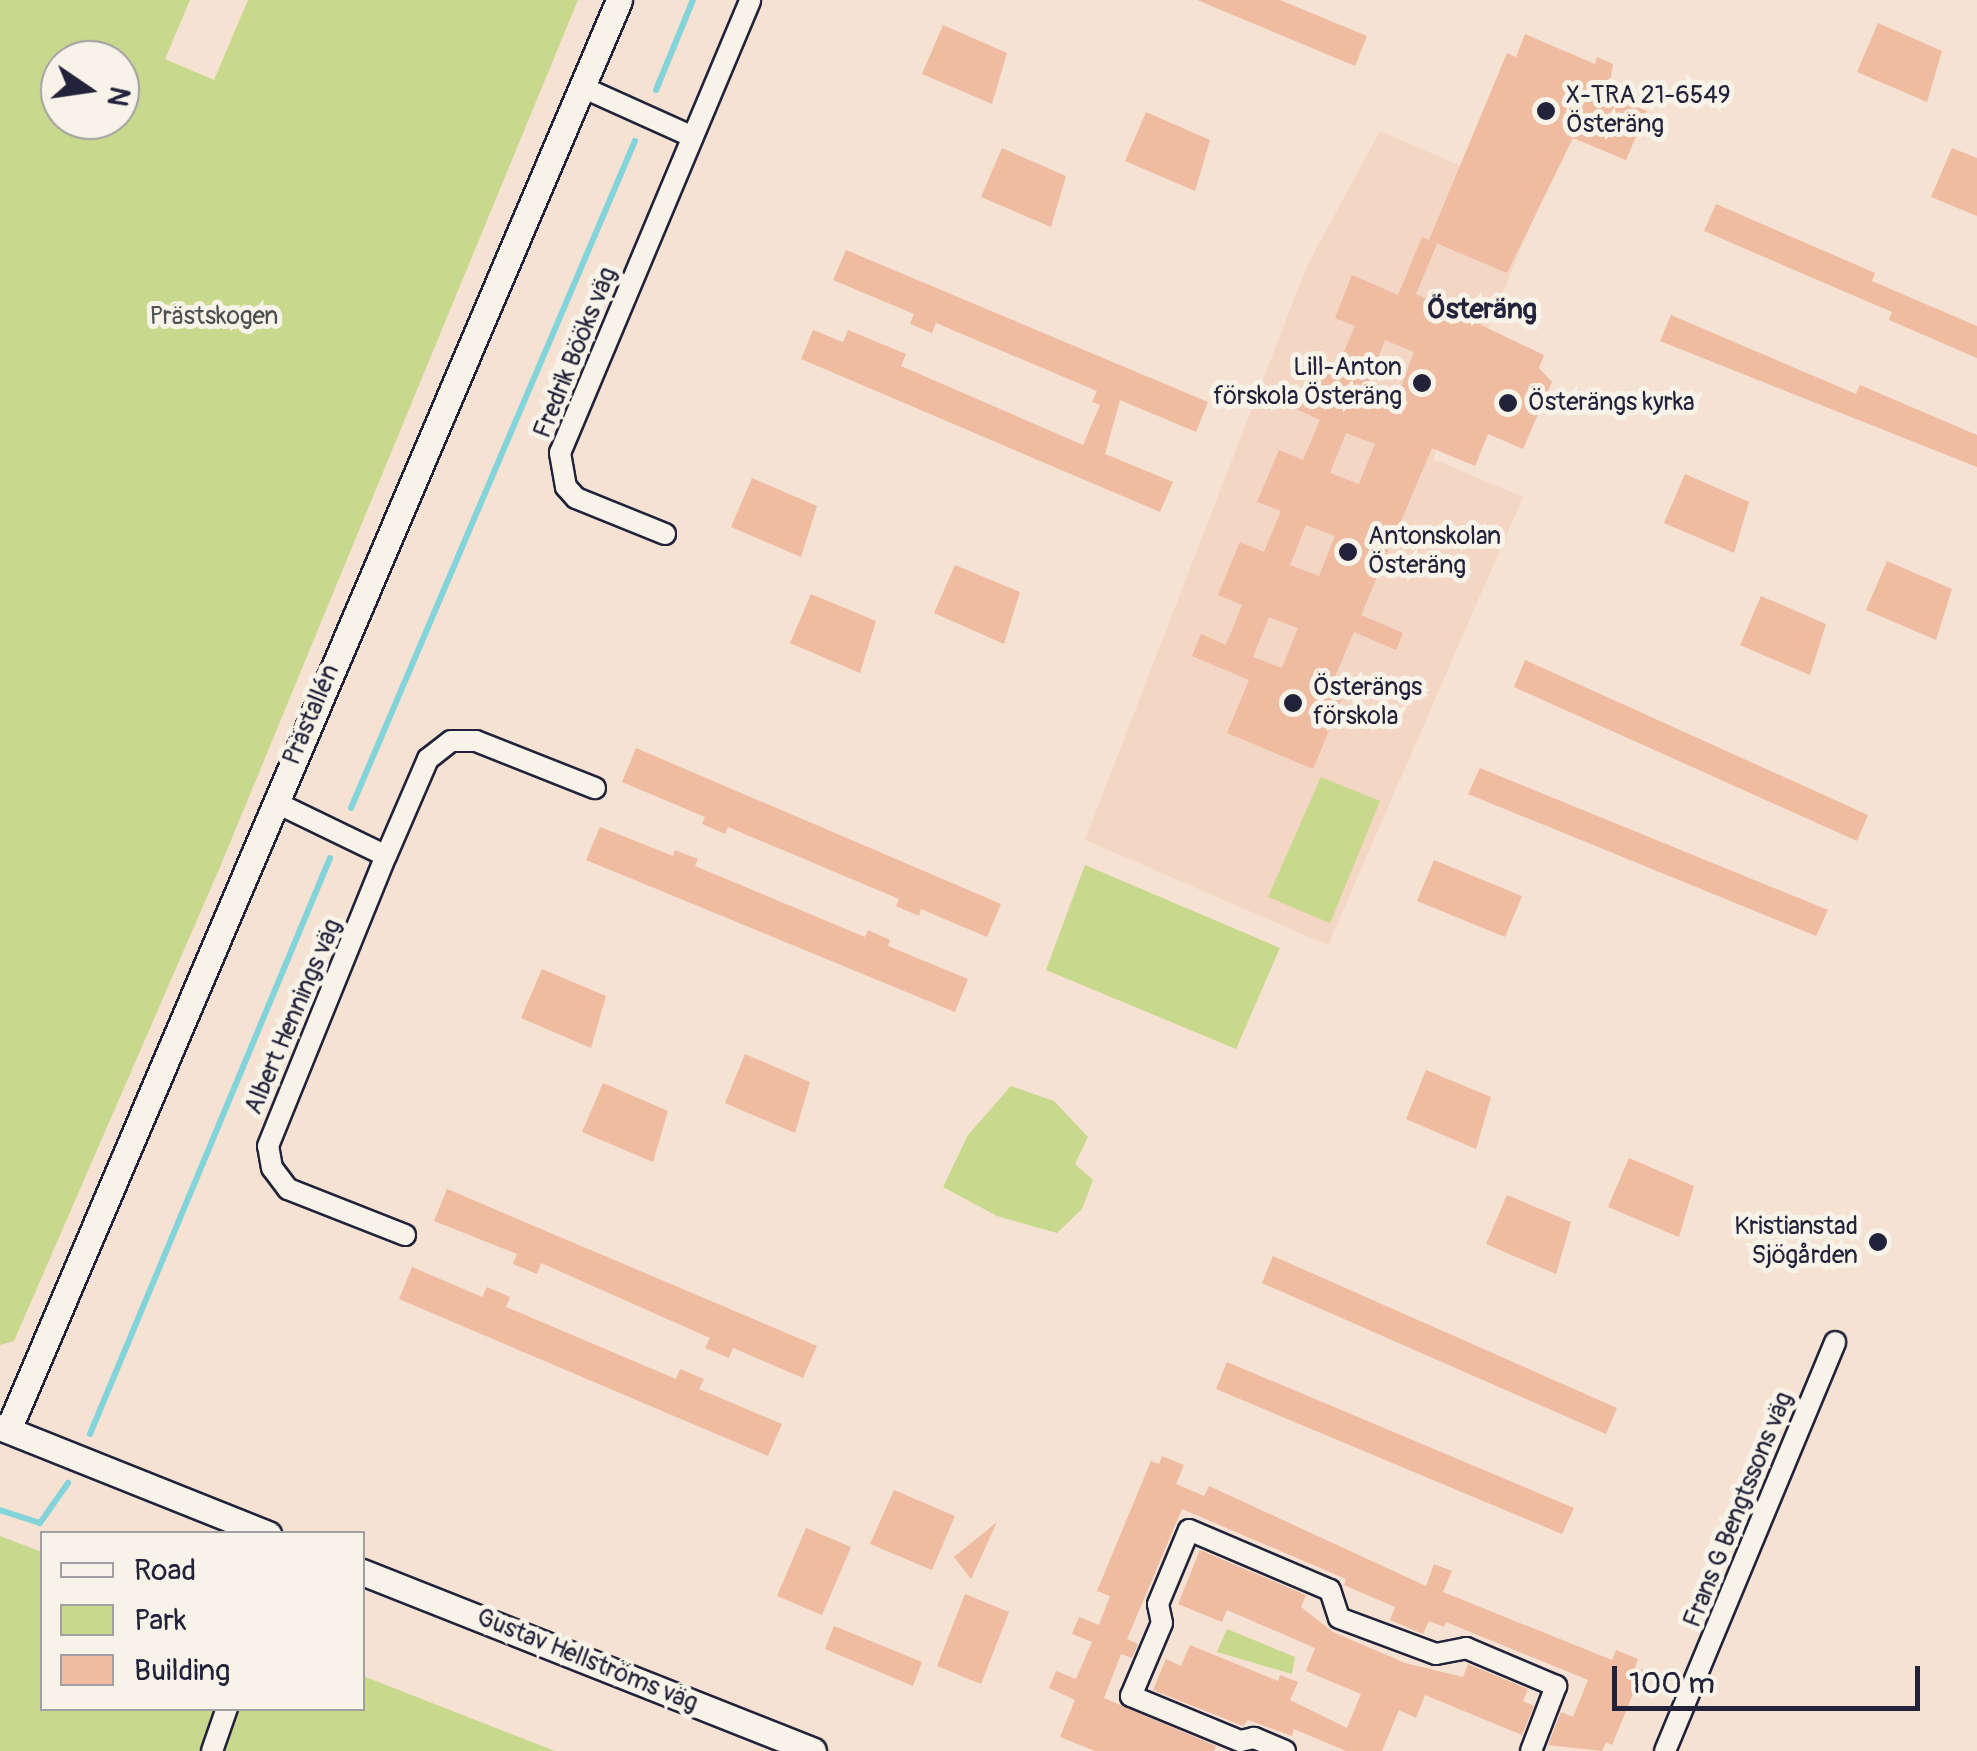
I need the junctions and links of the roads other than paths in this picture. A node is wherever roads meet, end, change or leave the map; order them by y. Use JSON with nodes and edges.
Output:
{"nodes":[{"id":1,"x":619,"y":0,"type":"edge"},
{"id":2,"x":750,"y":0,"type":"edge"},
{"id":3,"x":582,"y":87,"type":"junction"},
{"id":4,"x":691,"y":136,"type":"junction"},
{"id":5,"x":665,"y":534,"type":"dead end"},
{"id":6,"x":595,"y":788,"type":"dead end"},
{"id":7,"x":275,"y":802,"type":"junction"},
{"id":8,"x":386,"y":856,"type":"junction"},
{"id":9,"x":405,"y":1235,"type":"dead end"},
{"id":10,"x":1835,"y":1342,"type":"dead end"},
{"id":11,"x":4,"y":1428,"type":"edge"},
{"id":12,"x":261,"y":1531,"type":"edge"},
{"id":13,"x":365,"y":1573,"type":"edge"},
{"id":14,"x":226,"y":1711,"type":"edge"},
{"id":15,"x":212,"y":1751,"type":"edge"},
{"id":16,"x":812,"y":1751,"type":"edge"},
{"id":17,"x":1285,"y":1751,"type":"edge"},
{"id":18,"x":1532,"y":1751,"type":"edge"},
{"id":19,"x":1665,"y":1751,"type":"edge"}],
"edges":[{"from":1,"to":3,"type":"street","name":"Prästallén"},
{"from":2,"to":4,"type":"street","name":"Fredrik Bööks väg"},
{"from":3,"to":4,"type":"street"},
{"from":3,"to":7,"type":"street","name":"Prästallén"},
{"from":4,"to":5,"type":"street","name":"Fredrik Bööks väg"},
{"from":6,"to":8,"type":"street","name":"Albert Hennings väg"},
{"from":7,"to":8,"type":"street"},
{"from":7,"to":11,"type":"street","name":"Prästallén"},
{"from":8,"to":9,"type":"street","name":"Albert Hennings väg"},
{"from":10,"to":19,"type":"street","name":"Frans G Bengtssons väg"},
{"from":11,"to":12,"type":"street"},
{"from":13,"to":16,"type":"street","name":"Gustav Hellströms väg"},
{"from":14,"to":15,"type":"street"},
{"from":17,"to":18,"type":"street"}]}
